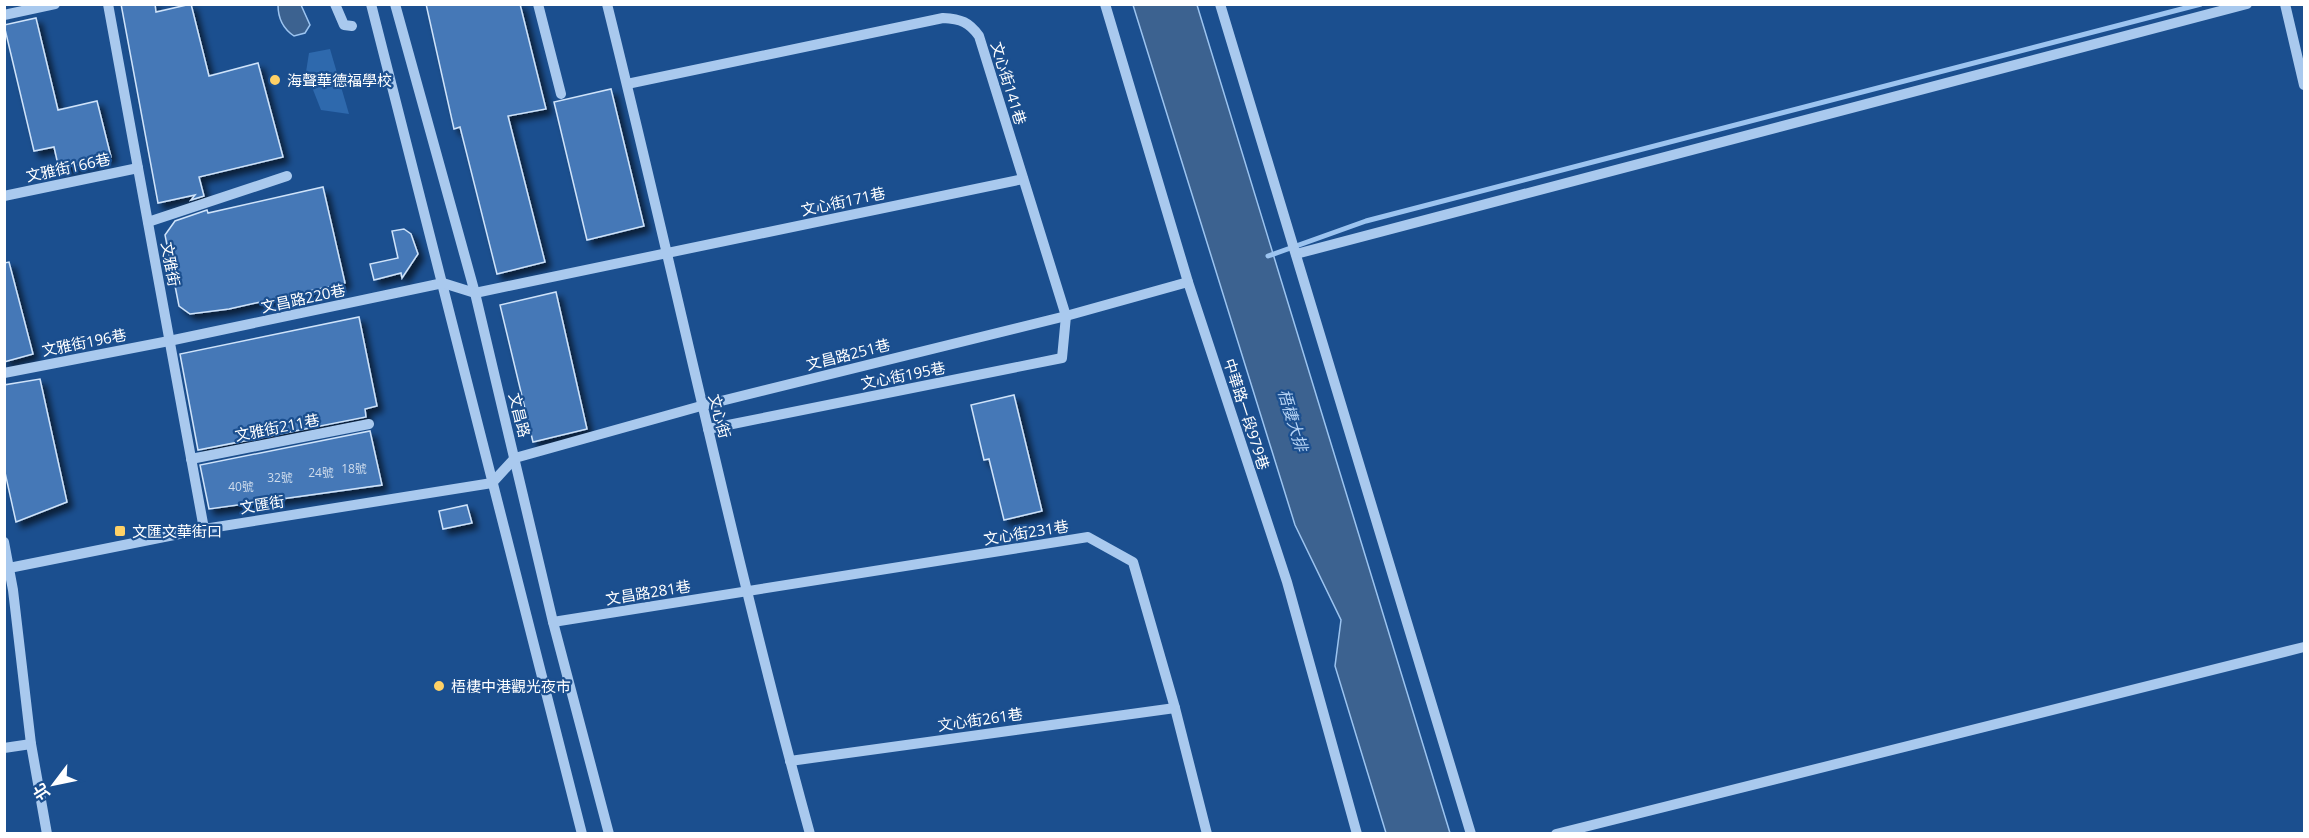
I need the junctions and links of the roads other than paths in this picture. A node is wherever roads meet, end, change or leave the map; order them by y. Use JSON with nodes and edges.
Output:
{"nodes":[{"id":1,"x":55,"y":4,"type":"edge"},
{"id":2,"x":108,"y":4,"type":"edge"},
{"id":3,"x":335,"y":4,"type":"edge"},
{"id":4,"x":371,"y":4,"type":"edge"},
{"id":5,"x":395,"y":4,"type":"edge"},
{"id":6,"x":538,"y":4,"type":"edge"},
{"id":7,"x":607,"y":4,"type":"edge"},
{"id":8,"x":1105,"y":4,"type":"edge"},
{"id":9,"x":1220,"y":4,"type":"edge"},
{"id":10,"x":2247,"y":4,"type":"edge"},
{"id":11,"x":2285,"y":4,"type":"edge"},
{"id":12,"x":4,"y":15,"type":"edge"},
{"id":13,"x":352,"y":26,"type":"dead end"},
{"id":14,"x":627,"y":84,"type":"junction"},
{"id":15,"x":2304,"y":85,"type":"edge"},
{"id":16,"x":561,"y":94,"type":"dead end"},
{"id":17,"x":138,"y":168,"type":"junction"},
{"id":18,"x":287,"y":176,"type":"dead end"},
{"id":19,"x":1023,"y":179,"type":"junction"},
{"id":20,"x":4,"y":196,"type":"edge"},
{"id":21,"x":148,"y":222,"type":"junction"},
{"id":22,"x":668,"y":252,"type":"junction"},
{"id":23,"x":1296,"y":254,"type":"junction"},
{"id":24,"x":1188,"y":282,"type":"junction"},
{"id":25,"x":443,"y":283,"type":"junction"},
{"id":26,"x":475,"y":293,"type":"junction"},
{"id":27,"x":1066,"y":316,"type":"junction"},
{"id":28,"x":170,"y":341,"type":"junction"},
{"id":29,"x":4,"y":373,"type":"edge"},
{"id":30,"x":701,"y":406,"type":"junction"},
{"id":31,"x":369,"y":424,"type":"dead end"},
{"id":32,"x":708,"y":429,"type":"junction"},
{"id":33,"x":515,"y":458,"type":"junction"},
{"id":34,"x":191,"y":459,"type":"junction"},
{"id":35,"x":492,"y":483,"type":"junction"},
{"id":36,"x":204,"y":529,"type":"junction"},
{"id":37,"x":4,"y":542,"type":"edge"},
{"id":38,"x":7,"y":569,"type":"edge"},
{"id":39,"x":9,"y":591,"type":"edge"},
{"id":40,"x":747,"y":591,"type":"junction"},
{"id":41,"x":553,"y":622,"type":"junction"},
{"id":42,"x":2304,"y":647,"type":"edge"},
{"id":43,"x":1175,"y":708,"type":"junction"},
{"id":44,"x":31,"y":744,"type":"junction"},
{"id":45,"x":4,"y":748,"type":"edge"},
{"id":46,"x":790,"y":760,"type":"junction"},
{"id":47,"x":47,"y":834,"type":"edge"},
{"id":48,"x":582,"y":834,"type":"edge"},
{"id":49,"x":609,"y":834,"type":"edge"},
{"id":50,"x":810,"y":834,"type":"edge"},
{"id":51,"x":1207,"y":834,"type":"edge"},
{"id":52,"x":1357,"y":834,"type":"edge"},
{"id":53,"x":1471,"y":834,"type":"edge"},
{"id":54,"x":1556,"y":834,"type":"edge"}],
"edges":[{"from":1,"to":12,"type":"street"},
{"from":2,"to":17,"type":"street","name":"文雅街"},
{"from":3,"to":13,"type":"street"},
{"from":4,"to":25,"type":"street"},
{"from":5,"to":26,"type":"street","name":"文昌路"},
{"from":6,"to":16,"type":"street"},
{"from":7,"to":14,"type":"street","name":"文心街"},
{"from":8,"to":24,"type":"street","name":"中華路一段979巷"},
{"from":9,"to":23,"type":"street"},
{"from":10,"to":23,"type":"street"},
{"from":11,"to":15,"type":"street"},
{"from":14,"to":19,"type":"street","name":"文心街141巷"},
{"from":14,"to":22,"type":"street","name":"文心街"},
{"from":17,"to":20,"type":"street","name":"文雅街166巷"},
{"from":17,"to":21,"type":"street","name":"文雅街"},
{"from":18,"to":21,"type":"street"},
{"from":19,"to":22,"type":"street","name":"文心街171巷"},
{"from":19,"to":27,"type":"street","name":"文心街141巷"},
{"from":21,"to":28,"type":"street","name":"文雅街"},
{"from":22,"to":26,"type":"street","name":"文心街171巷"},
{"from":22,"to":30,"type":"street","name":"文心街"},
{"from":23,"to":53,"type":"street"},
{"from":24,"to":27,"type":"street","name":"文昌路251巷"},
{"from":24,"to":52,"type":"street","name":"中華路一段979巷"},
{"from":25,"to":26,"type":"street"},
{"from":25,"to":28,"type":"street","name":"文昌路220巷"},
{"from":25,"to":35,"type":"street"},
{"from":26,"to":33,"type":"street","name":"文昌路"},
{"from":27,"to":30,"type":"street","name":"文昌路251巷"},
{"from":27,"to":32,"type":"street","name":"文心街195巷"},
{"from":28,"to":29,"type":"street","name":"文雅街196巷"},
{"from":28,"to":34,"type":"street","name":"文雅街"},
{"from":30,"to":32,"type":"street","name":"文心街"},
{"from":30,"to":33,"type":"street","name":"文昌路251巷"},
{"from":31,"to":34,"type":"street","name":"文雅街211巷"},
{"from":32,"to":40,"type":"street","name":"文心街"},
{"from":33,"to":35,"type":"street"},
{"from":33,"to":41,"type":"street","name":"文昌路"},
{"from":34,"to":36,"type":"street","name":"文雅街"},
{"from":35,"to":36,"type":"street","name":"文匯街"},
{"from":35,"to":48,"type":"street"},
{"from":36,"to":38,"type":"street","name":"文匯街"},
{"from":37,"to":38,"type":"street"},
{"from":38,"to":39,"type":"street"},
{"from":39,"to":44,"type":"street"},
{"from":40,"to":41,"type":"street","name":"文昌路281巷"},
{"from":40,"to":43,"type":"street","name":"文心街231巷"},
{"from":40,"to":46,"type":"street","name":"文心街"},
{"from":41,"to":49,"type":"street","name":"文昌路"},
{"from":42,"to":54,"type":"street"},
{"from":43,"to":46,"type":"street","name":"文心街261巷"},
{"from":43,"to":51,"type":"street","name":"文心街231巷"},
{"from":44,"to":45,"type":"street"},
{"from":44,"to":47,"type":"street"},
{"from":46,"to":50,"type":"street","name":"文心街"}]}
